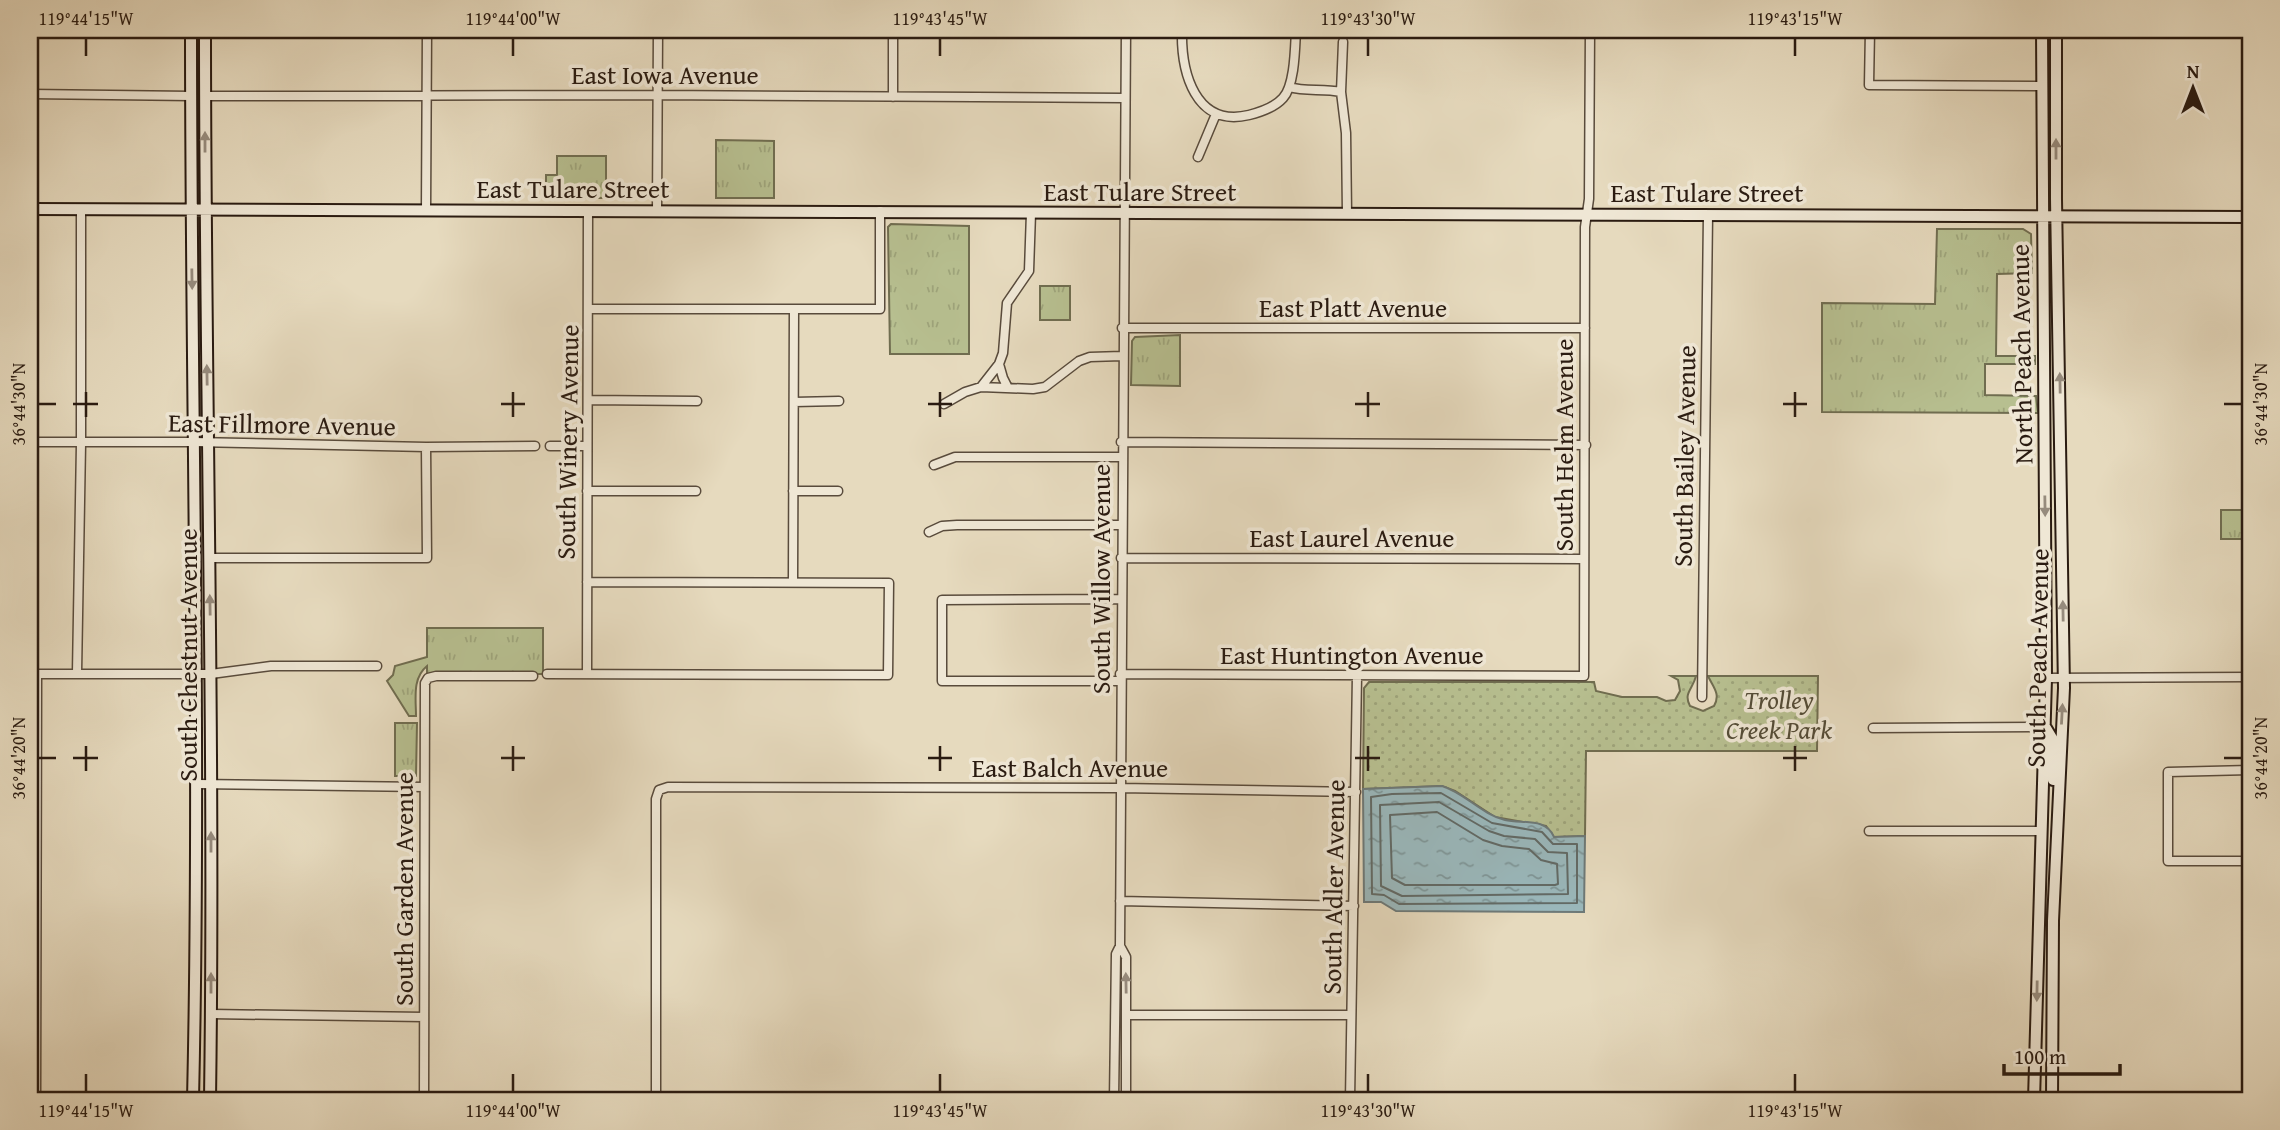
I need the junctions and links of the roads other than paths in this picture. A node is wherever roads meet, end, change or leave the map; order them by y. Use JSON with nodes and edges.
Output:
{"nodes":[{"id":1,"x":205,"y":30,"type":"edge"},
{"id":2,"x":428,"y":30,"type":"edge"},
{"id":3,"x":658,"y":30,"type":"edge"},
{"id":4,"x":893,"y":30,"type":"edge"},
{"id":5,"x":1126,"y":30,"type":"edge"},
{"id":6,"x":1182,"y":30,"type":"edge"},
{"id":7,"x":1296,"y":30,"type":"edge"},
{"id":8,"x":1590,"y":30,"type":"edge"},
{"id":9,"x":1870,"y":30,"type":"edge"},
{"id":10,"x":2042,"y":30,"type":"edge"},
{"id":11,"x":2056,"y":30,"type":"edge"},
{"id":12,"x":191,"y":34,"type":"edge"},
{"id":13,"x":1343,"y":42,"type":"dead end"},
{"id":14,"x":2041,"y":86,"type":"junction"},
{"id":15,"x":1289,"y":87,"type":"junction"},
{"id":16,"x":1341,"y":92,"type":"junction"},
{"id":17,"x":30,"y":94,"type":"edge"},
{"id":18,"x":657,"y":95,"type":"junction"},
{"id":19,"x":191,"y":96,"type":"junction"},
{"id":20,"x":205,"y":96,"type":"junction"},
{"id":21,"x":428,"y":96,"type":"junction"},
{"id":22,"x":893,"y":97,"type":"junction"},
{"id":23,"x":1125,"y":98,"type":"junction"},
{"id":24,"x":1216,"y":114,"type":"junction"},
{"id":25,"x":1198,"y":157,"type":"dead end"},
{"id":26,"x":30,"y":209,"type":"edge"},
{"id":27,"x":81,"y":209,"type":"junction"},
{"id":28,"x":426,"y":210,"type":"junction"},
{"id":29,"x":190,"y":211,"type":"junction"},
{"id":30,"x":205,"y":211,"type":"junction"},
{"id":31,"x":588,"y":211,"type":"junction"},
{"id":32,"x":657,"y":211,"type":"junction"},
{"id":33,"x":880,"y":211,"type":"junction"},
{"id":34,"x":1031,"y":213,"type":"junction"},
{"id":35,"x":1124,"y":213,"type":"junction"},
{"id":36,"x":1346,"y":214,"type":"junction"},
{"id":37,"x":1586,"y":214,"type":"junction"},
{"id":38,"x":1708,"y":215,"type":"junction"},
{"id":39,"x":2042,"y":217,"type":"junction"},
{"id":40,"x":2056,"y":217,"type":"junction"},
{"id":41,"x":2250,"y":217,"type":"edge"},
{"id":42,"x":590,"y":309,"type":"junction"},
{"id":43,"x":794,"y":309,"type":"junction"},
{"id":44,"x":1122,"y":328,"type":"junction"},
{"id":45,"x":1585,"y":328,"type":"junction"},
{"id":46,"x":1122,"y":356,"type":"junction"},
{"id":47,"x":999,"y":364,"type":"junction"},
{"id":48,"x":981,"y":387,"type":"junction"},
{"id":49,"x":1009,"y":388,"type":"junction"},
{"id":50,"x":588,"y":400,"type":"junction"},
{"id":51,"x":697,"y":401,"type":"dead end"},
{"id":52,"x":839,"y":401,"type":"dead end"},
{"id":53,"x":793,"y":402,"type":"junction"},
{"id":54,"x":944,"y":404,"type":"dead end"},
{"id":55,"x":30,"y":442,"type":"edge"},
{"id":56,"x":194,"y":442,"type":"junction"},
{"id":57,"x":1121,"y":442,"type":"junction"},
{"id":58,"x":208,"y":443,"type":"junction"},
{"id":59,"x":81,"y":444,"type":"junction"},
{"id":60,"x":1586,"y":445,"type":"junction"},
{"id":61,"x":535,"y":446,"type":"dead end"},
{"id":62,"x":550,"y":446,"type":"dead end"},
{"id":63,"x":587,"y":446,"type":"junction"},
{"id":64,"x":426,"y":447,"type":"junction"},
{"id":65,"x":1121,"y":457,"type":"junction"},
{"id":66,"x":934,"y":465,"type":"dead end"},
{"id":67,"x":587,"y":491,"type":"junction"},
{"id":68,"x":696,"y":491,"type":"dead end"},
{"id":69,"x":793,"y":491,"type":"junction"},
{"id":70,"x":838,"y":491,"type":"dead end"},
{"id":71,"x":1121,"y":525,"type":"junction"},
{"id":72,"x":929,"y":532,"type":"dead end"},
{"id":73,"x":209,"y":558,"type":"junction"},
{"id":74,"x":1121,"y":558,"type":"junction"},
{"id":75,"x":1584,"y":559,"type":"junction"},
{"id":76,"x":587,"y":582,"type":"junction"},
{"id":77,"x":793,"y":582,"type":"junction"},
{"id":78,"x":1121,"y":599,"type":"junction"},
{"id":79,"x":377,"y":666,"type":"dead end"},
{"id":80,"x":77,"y":673,"type":"junction"},
{"id":81,"x":33,"y":674,"type":"edge"},
{"id":82,"x":197,"y":674,"type":"junction"},
{"id":83,"x":211,"y":674,"type":"junction"},
{"id":84,"x":547,"y":674,"type":"dead end"},
{"id":85,"x":587,"y":674,"type":"junction"},
{"id":86,"x":1357,"y":675,"type":"junction"},
{"id":87,"x":533,"y":676,"type":"dead end"},
{"id":88,"x":1584,"y":676,"type":"joint"},
{"id":89,"x":2250,"y":677,"type":"edge"},
{"id":90,"x":1120,"y":678,"type":"junction"},
{"id":91,"x":2046,"y":678,"type":"junction"},
{"id":92,"x":2063,"y":679,"type":"junction"},
{"id":93,"x":1702,"y":697,"type":"dead end"},
{"id":94,"x":2045,"y":727,"type":"junction"},
{"id":95,"x":1873,"y":729,"type":"dead end"},
{"id":96,"x":2250,"y":770,"type":"edge"},
{"id":97,"x":197,"y":784,"type":"junction"},
{"id":98,"x":211,"y":784,"type":"junction"},
{"id":99,"x":424,"y":787,"type":"junction"},
{"id":100,"x":1120,"y":788,"type":"junction"},
{"id":101,"x":1356,"y":792,"type":"junction"},
{"id":102,"x":2057,"y":807,"type":"junction"},
{"id":103,"x":1869,"y":831,"type":"dead end"},
{"id":104,"x":2042,"y":831,"type":"junction"},
{"id":105,"x":2250,"y":861,"type":"edge"},
{"id":106,"x":196,"y":900,"type":"junction"},
{"id":107,"x":211,"y":900,"type":"junction"},
{"id":108,"x":1119,"y":901,"type":"junction"},
{"id":109,"x":1354,"y":906,"type":"junction"},
{"id":110,"x":2039,"y":906,"type":"junction"},
{"id":111,"x":2053,"y":921,"type":"junction"},
{"id":112,"x":1119,"y":946,"type":"junction"},
{"id":113,"x":2052,"y":972,"type":"junction"},
{"id":114,"x":211,"y":1014,"type":"junction"},
{"id":115,"x":1126,"y":1015,"type":"junction"},
{"id":116,"x":1351,"y":1015,"type":"junction"},
{"id":117,"x":424,"y":1017,"type":"junction"},
{"id":118,"x":36,"y":1100,"type":"edge"},
{"id":119,"x":194,"y":1100,"type":"edge"},
{"id":120,"x":210,"y":1100,"type":"edge"},
{"id":121,"x":424,"y":1100,"type":"edge"},
{"id":122,"x":656,"y":1100,"type":"edge"},
{"id":123,"x":1114,"y":1100,"type":"edge"},
{"id":124,"x":1126,"y":1100,"type":"edge"},
{"id":125,"x":1350,"y":1100,"type":"edge"},
{"id":126,"x":2034,"y":1100,"type":"edge"},
{"id":127,"x":2052,"y":1100,"type":"edge"}],
"edges":[{"from":1,"to":20,"type":"main road"},
{"from":2,"to":21,"type":"street"},
{"from":3,"to":18,"type":"street"},
{"from":4,"to":22,"type":"street"},
{"from":5,"to":23,"type":"street","name":"South Willow Avenue"},
{"from":6,"to":24,"type":"street"},
{"from":7,"to":15,"type":"street"},
{"from":8,"to":37,"type":"street","name":"South Helm Avenue"},
{"from":9,"to":14,"type":"street"},
{"from":10,"to":14,"type":"main road","name":"North Peach Avenue"},
{"from":40,"to":11,"type":"main road","name":"North Peach Avenue","one_way":true},
{"from":12,"to":19,"type":"main road","name":"South Chestnut Avenue"},
{"from":12,"to":20,"type":"main road"},
{"from":13,"to":16,"type":"street"},
{"from":14,"to":39,"type":"main road","name":"North Peach Avenue"},
{"from":15,"to":16,"type":"street"},
{"from":15,"to":24,"type":"street"},
{"from":16,"to":36,"type":"street"},
{"from":17,"to":19,"type":"street"},
{"from":18,"to":21,"type":"street","name":"East Iowa Avenue"},
{"from":18,"to":22,"type":"street","name":"East Iowa Avenue"},
{"from":18,"to":32,"type":"street"},
{"from":19,"to":29,"type":"main road","name":"South Chestnut Avenue"},
{"from":20,"to":21,"type":"street","name":"East Iowa Avenue"},
{"from":30,"to":20,"type":"main road","name":"South Chestnut Avenue","one_way":true},
{"from":21,"to":28,"type":"street"},
{"from":22,"to":23,"type":"street","name":"East Iowa Avenue"},
{"from":23,"to":35,"type":"street","name":"South Willow Avenue"},
{"from":24,"to":25,"type":"street"},
{"from":26,"to":27,"type":"main road","name":"East Tulare Street"},
{"from":27,"to":29,"type":"main road","name":"East Tulare Street"},
{"from":27,"to":59,"type":"street"},
{"from":28,"to":30,"type":"main road","name":"East Tulare Street"},
{"from":28,"to":31,"type":"main road","name":"East Tulare Street"},
{"from":29,"to":30,"type":"main road","name":"East Tulare Street"},
{"from":29,"to":56,"type":"main road","name":"South Chestnut Avenue","one_way":true},
{"from":58,"to":30,"type":"main road","name":"South Chestnut Avenue","one_way":true},
{"from":31,"to":32,"type":"main road","name":"East Tulare Street"},
{"from":31,"to":42,"type":"street","name":"South Winery Avenue"},
{"from":32,"to":33,"type":"main road","name":"East Tulare Street"},
{"from":33,"to":34,"type":"main road","name":"East Tulare Street"},
{"from":33,"to":43,"type":"street"},
{"from":34,"to":35,"type":"main road","name":"East Tulare Street"},
{"from":34,"to":47,"type":"street"},
{"from":35,"to":36,"type":"main road","name":"East Tulare Street"},
{"from":35,"to":44,"type":"street","name":"South Willow Avenue"},
{"from":36,"to":37,"type":"main road","name":"East Tulare Street"},
{"from":37,"to":38,"type":"main road","name":"East Tulare Street"},
{"from":37,"to":45,"type":"street","name":"South Helm Avenue"},
{"from":38,"to":39,"type":"main road","name":"East Tulare Street"},
{"from":38,"to":93,"type":"street","name":"South Bailey Avenue"},
{"from":39,"to":40,"type":"main road","name":"East Tulare Street"},
{"from":39,"to":91,"type":"main road","name":"North Peach Avenue","one_way":true},
{"from":40,"to":41,"type":"main road","name":"East Tulare Street"},
{"from":92,"to":40,"type":"main road","name":"South Peach Avenue","one_way":true},
{"from":42,"to":43,"type":"street"},
{"from":42,"to":50,"type":"street","name":"South Winery Avenue"},
{"from":43,"to":53,"type":"street"},
{"from":44,"to":45,"type":"street","name":"East Platt Avenue"},
{"from":44,"to":46,"type":"street","name":"South Willow Avenue"},
{"from":45,"to":60,"type":"street","name":"South Helm Avenue"},
{"from":46,"to":49,"type":"street"},
{"from":46,"to":57,"type":"street","name":"South Willow Avenue"},
{"from":47,"to":48,"type":"street"},
{"from":47,"to":49,"type":"street"},
{"from":48,"to":49,"type":"street"},
{"from":48,"to":54,"type":"street"},
{"from":50,"to":51,"type":"street"},
{"from":50,"to":63,"type":"street","name":"South Winery Avenue"},
{"from":52,"to":53,"type":"street"},
{"from":53,"to":69,"type":"street"},
{"from":55,"to":59,"type":"street","name":"East Fillmore Avenue"},
{"from":56,"to":58,"type":"street","name":"East Fillmore Avenue"},
{"from":56,"to":59,"type":"street","name":"East Fillmore Avenue"},
{"from":56,"to":82,"type":"main road","name":"South Chestnut Avenue"},
{"from":57,"to":60,"type":"street"},
{"from":57,"to":65,"type":"street","name":"South Willow Avenue"},
{"from":58,"to":64,"type":"street","name":"East Fillmore Avenue"},
{"from":58,"to":73,"type":"main road","name":"South Chestnut Avenue"},
{"from":59,"to":80,"type":"street"},
{"from":60,"to":75,"type":"street","name":"South Helm Avenue"},
{"from":61,"to":64,"type":"street","name":"East Fillmore Avenue"},
{"from":62,"to":63,"type":"street"},
{"from":63,"to":67,"type":"street","name":"South Winery Avenue"},
{"from":64,"to":73,"type":"street"},
{"from":65,"to":66,"type":"street"},
{"from":65,"to":71,"type":"street","name":"South Willow Avenue"},
{"from":67,"to":68,"type":"street"},
{"from":67,"to":76,"type":"street","name":"South Winery Avenue"},
{"from":69,"to":70,"type":"street"},
{"from":69,"to":77,"type":"street"},
{"from":71,"to":72,"type":"street"},
{"from":71,"to":74,"type":"street","name":"South Willow Avenue"},
{"from":83,"to":73,"type":"main road","name":"South Chestnut Avenue","one_way":true},
{"from":74,"to":75,"type":"street","name":"East Laurel Avenue"},
{"from":74,"to":78,"type":"street","name":"South Willow Avenue"},
{"from":75,"to":88,"type":"street","name":"South Helm Avenue"},
{"from":76,"to":77,"type":"street"},
{"from":76,"to":85,"type":"street","name":"South Winery Avenue"},
{"from":77,"to":85,"type":"street"},
{"from":78,"to":90,"type":"street","name":"South Willow Avenue"},
{"from":78,"to":90,"type":"street","name":"East Huntington Avenue"},
{"from":79,"to":83,"type":"street"},
{"from":80,"to":81,"type":"street"},
{"from":80,"to":82,"type":"street"},
{"from":81,"to":118,"type":"street"},
{"from":82,"to":83,"type":"street"},
{"from":82,"to":97,"type":"main road","name":"South Chestnut Avenue"},
{"from":83,"to":98,"type":"main road","name":"South Chestnut Avenue"},
{"from":84,"to":85,"type":"street"},
{"from":86,"to":88,"type":"street","name":"East Huntington Avenue"},
{"from":86,"to":90,"type":"street","name":"East Huntington Avenue"},
{"from":86,"to":101,"type":"street","name":"South Adler Avenue"},
{"from":87,"to":99,"type":"street","name":"South Garden Avenue"},
{"from":89,"to":92,"type":"street"},
{"from":90,"to":100,"type":"street","name":"South Willow Avenue"},
{"from":91,"to":92,"type":"street"},
{"from":91,"to":94,"type":"main road","name":"South Peach Avenue"},
{"from":102,"to":92,"type":"main road","name":"South Peach Avenue","one_way":true},
{"from":94,"to":95,"type":"street"},
{"from":94,"to":102,"type":"main road"},
{"from":94,"to":104,"type":"main road","name":"South Peach Avenue"},
{"from":96,"to":105,"type":"street"},
{"from":97,"to":98,"type":"street"},
{"from":97,"to":106,"type":"main road","name":"South Chestnut Avenue"},
{"from":98,"to":99,"type":"street"},
{"from":107,"to":98,"type":"main road","name":"South Chestnut Avenue","one_way":true},
{"from":99,"to":117,"type":"street","name":"South Garden Avenue"},
{"from":100,"to":101,"type":"street","name":"East Balch Avenue"},
{"from":100,"to":108,"type":"street","name":"South Willow Avenue"},
{"from":100,"to":122,"type":"street","name":"East Balch Avenue"},
{"from":101,"to":109,"type":"street","name":"South Adler Avenue"},
{"from":102,"to":111,"type":"main road","name":"South Peach Avenue"},
{"from":103,"to":104,"type":"street"},
{"from":104,"to":110,"type":"main road","name":"South Peach Avenue"},
{"from":104,"to":111,"type":"main road"},
{"from":106,"to":107,"type":"main road"},
{"from":106,"to":119,"type":"main road","name":"South Chestnut Avenue"},
{"from":114,"to":107,"type":"main road","name":"South Chestnut Avenue","one_way":true},
{"from":108,"to":109,"type":"street"},
{"from":108,"to":112,"type":"street","name":"South Willow Avenue"},
{"from":109,"to":116,"type":"street","name":"South Adler Avenue"},
{"from":110,"to":113,"type":"main road"},
{"from":110,"to":126,"type":"main road","name":"South Peach Avenue","one_way":true},
{"from":111,"to":113,"type":"main road","name":"South Peach Avenue"},
{"from":115,"to":112,"type":"street","name":"South Willow Avenue","one_way":true},
{"from":112,"to":123,"type":"street","name":"South Willow Avenue"},
{"from":113,"to":127,"type":"main road","name":"South Peach Avenue"},
{"from":114,"to":117,"type":"street"},
{"from":114,"to":120,"type":"main road","name":"South Chestnut Avenue"},
{"from":115,"to":116,"type":"street"},
{"from":115,"to":124,"type":"street","name":"South Willow Avenue"},
{"from":116,"to":125,"type":"street","name":"South Adler Avenue"},
{"from":117,"to":121,"type":"street","name":"South Garden Avenue"}]}
